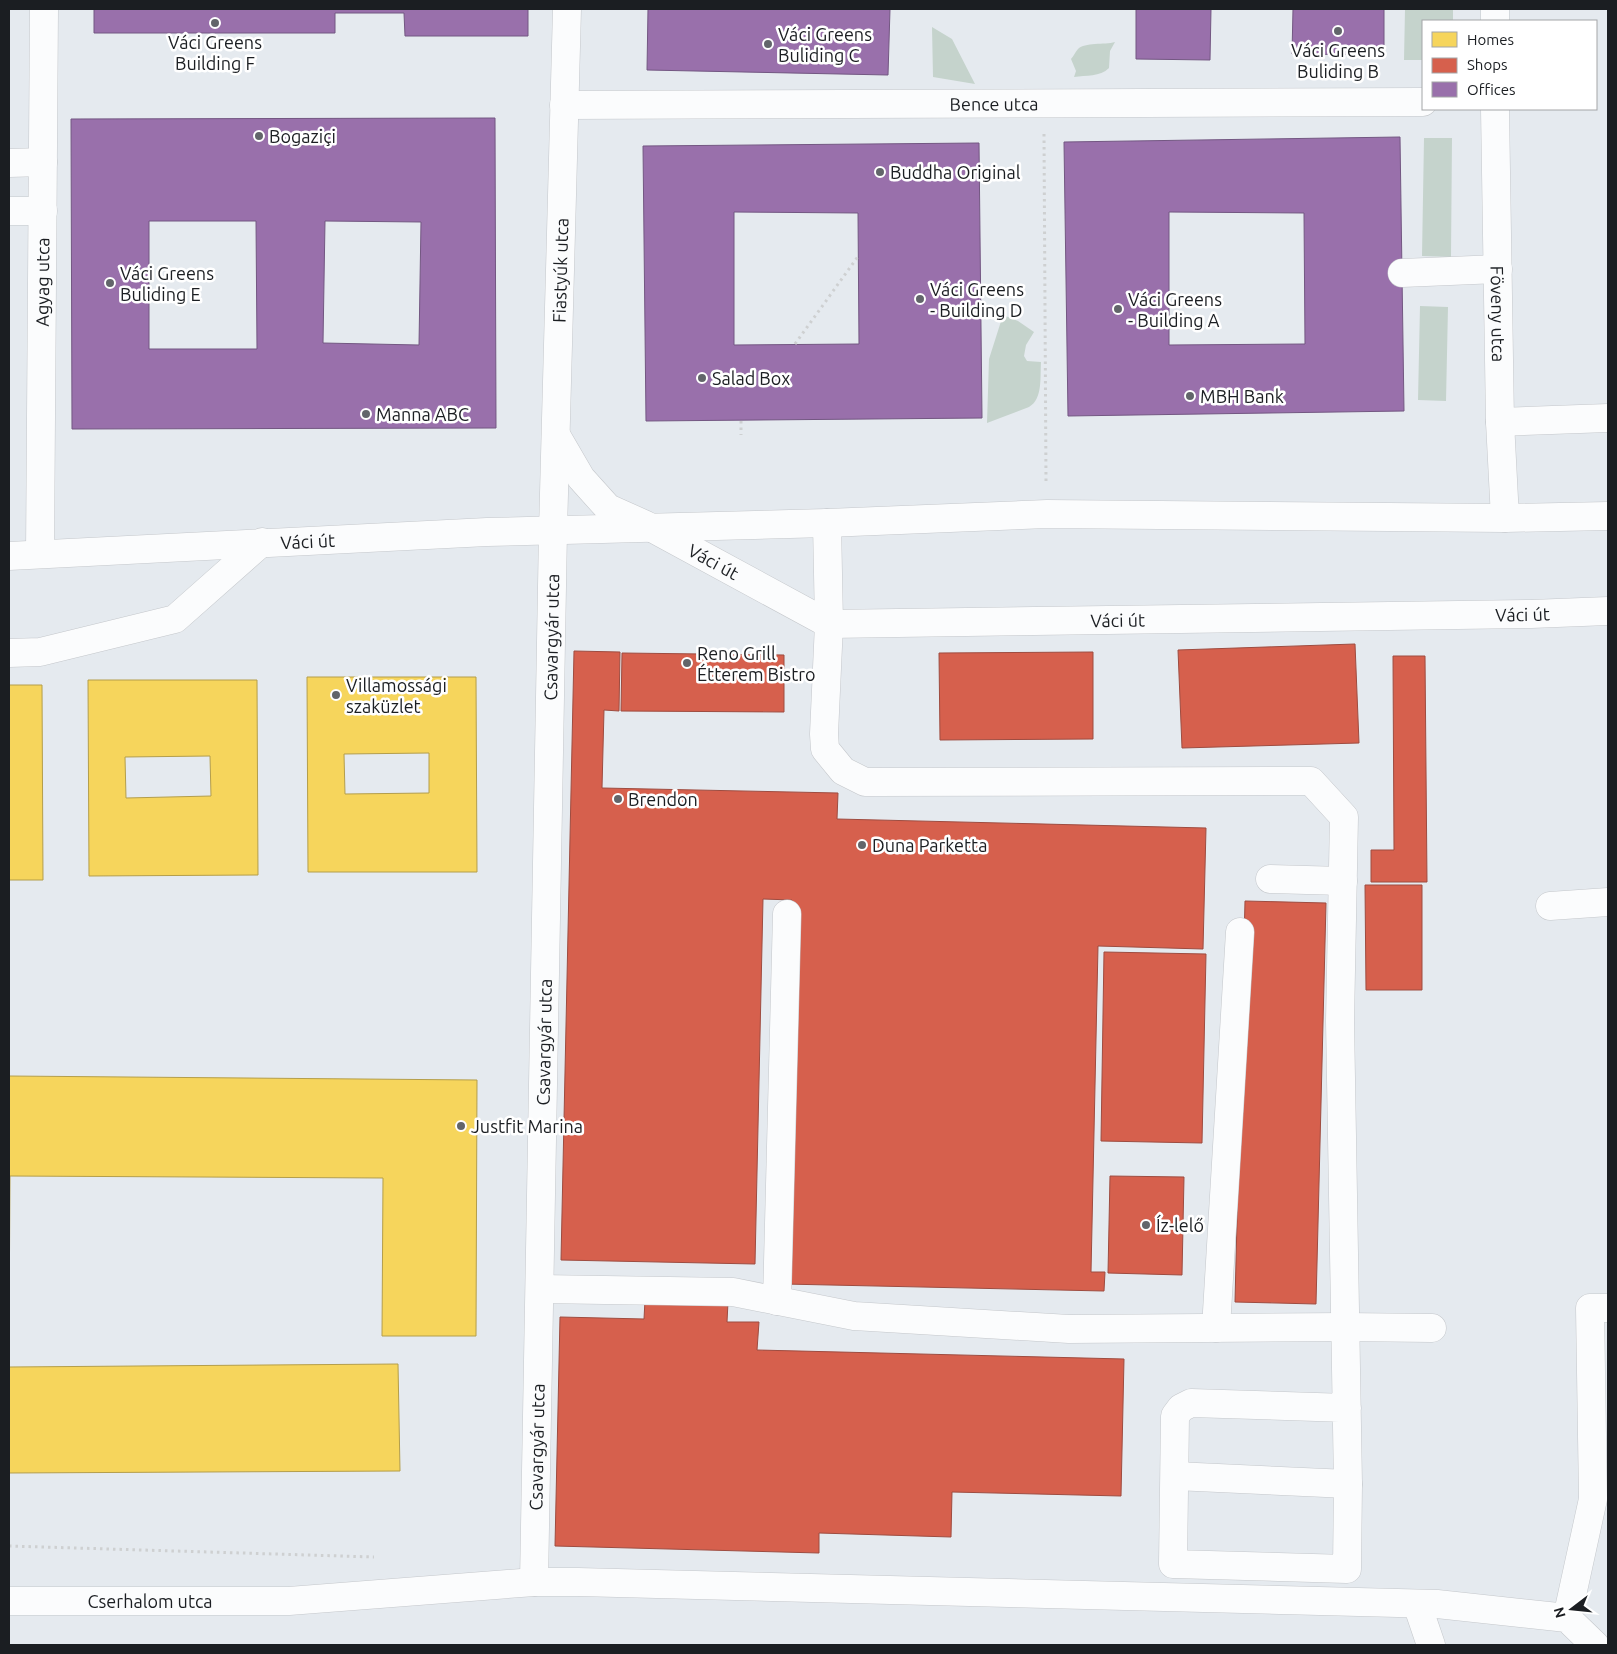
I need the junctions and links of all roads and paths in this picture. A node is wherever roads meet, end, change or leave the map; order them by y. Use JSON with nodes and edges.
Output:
{"nodes":[{"id":1,"x":44,"y":9,"type":"edge"},
{"id":2,"x":567,"y":9,"type":"edge"},
{"id":3,"x":1422,"y":102,"type":"edge"},
{"id":4,"x":1044,"y":103,"type":"junction"},
{"id":5,"x":564,"y":105,"type":"junction"},
{"id":6,"x":1495,"y":110,"type":"edge"},
{"id":7,"x":43,"y":162,"type":"junction"},
{"id":8,"x":9,"y":163,"type":"edge"},
{"id":9,"x":9,"y":211,"type":"edge"},
{"id":10,"x":43,"y":211,"type":"junction"},
{"id":11,"x":858,"y":254,"type":"dead end"},
{"id":12,"x":1498,"y":269,"type":"junction"},
{"id":13,"x":1402,"y":273,"type":"dead end"},
{"id":14,"x":795,"y":344,"type":"dead end"},
{"id":15,"x":1608,"y":418,"type":"edge"},
{"id":16,"x":741,"y":421,"type":"dead end"},
{"id":17,"x":1500,"y":422,"type":"junction"},
{"id":18,"x":556,"y":435,"type":"junction"},
{"id":19,"x":741,"y":435,"type":"dead end"},
{"id":20,"x":1046,"y":514,"type":"junction"},
{"id":21,"x":1608,"y":516,"type":"edge"},
{"id":22,"x":1505,"y":518,"type":"junction"},
{"id":23,"x":827,"y":523,"type":"junction"},
{"id":24,"x":652,"y":528,"type":"junction"},
{"id":25,"x":554,"y":531,"type":"junction"},
{"id":26,"x":262,"y":542,"type":"junction"},
{"id":27,"x":40,"y":554,"type":"junction"},
{"id":28,"x":9,"y":556,"type":"edge"},
{"id":29,"x":1608,"y":611,"type":"edge"},
{"id":30,"x":829,"y":624,"type":"junction"},
{"id":31,"x":9,"y":653,"type":"edge"},
{"id":32,"x":1270,"y":879,"type":"dead end"},
{"id":33,"x":1343,"y":881,"type":"junction"},
{"id":34,"x":1608,"y":902,"type":"edge"},
{"id":35,"x":1550,"y":906,"type":"dead end"},
{"id":36,"x":786,"y":914,"type":"dead end"},
{"id":37,"x":1240,"y":932,"type":"dead end"},
{"id":38,"x":540,"y":1290,"type":"junction"},
{"id":39,"x":777,"y":1301,"type":"junction"},
{"id":40,"x":1608,"y":1308,"type":"edge"},
{"id":41,"x":1345,"y":1326,"type":"junction"},
{"id":42,"x":1216,"y":1328,"type":"junction"},
{"id":43,"x":1432,"y":1328,"type":"dead end"},
{"id":44,"x":1346,"y":1408,"type":"junction"},
{"id":45,"x":1175,"y":1476,"type":"junction"},
{"id":46,"x":1348,"y":1484,"type":"junction"},
{"id":47,"x":1601,"y":1499,"type":"edge"},
{"id":48,"x":9,"y":1546,"type":"edge"},
{"id":49,"x":374,"y":1557,"type":"dead end"},
{"id":50,"x":534,"y":1582,"type":"junction"},
{"id":51,"x":9,"y":1601,"type":"edge"},
{"id":52,"x":1417,"y":1604,"type":"junction"},
{"id":53,"x":1567,"y":1618,"type":"junction"},
{"id":54,"x":1431,"y":1645,"type":"edge"},
{"id":55,"x":1595,"y":1645,"type":"edge"}],
"edges":[{"from":1,"to":7,"type":"street","name":"Agyag utca"},
{"from":2,"to":5,"type":"street","name":"Fiastyúk utca"},
{"from":3,"to":4,"type":"street","name":"Bence utca"},
{"from":4,"to":5,"type":"street","name":"Bence utca"},
{"from":4,"to":20,"type":"path"},
{"from":5,"to":18,"type":"street","name":"Fiastyúk utca"},
{"from":6,"to":12,"type":"street","name":"Föveny utca"},
{"from":7,"to":8,"type":"street"},
{"from":7,"to":10,"type":"street","name":"Agyag utca"},
{"from":9,"to":10,"type":"street"},
{"from":10,"to":27,"type":"street","name":"Agyag utca"},
{"from":11,"to":14,"type":"path"},
{"from":12,"to":13,"type":"street"},
{"from":12,"to":17,"type":"street","name":"Föveny utca"},
{"from":15,"to":17,"type":"street"},
{"from":16,"to":19,"type":"path"},
{"from":17,"to":22,"type":"street","name":"Föveny utca"},
{"from":18,"to":24,"type":"street"},
{"from":18,"to":25,"type":"street","name":"Fiastyúk utca"},
{"from":20,"to":22,"type":"street","name":"Váci út"},
{"from":20,"to":23,"type":"street","name":"Váci út"},
{"from":21,"to":22,"type":"street","name":"Váci út"},
{"from":23,"to":24,"type":"street","name":"Váci út"},
{"from":23,"to":30,"type":"street"},
{"from":24,"to":25,"type":"street","name":"Váci út"},
{"from":24,"to":30,"type":"street","name":"Váci út"},
{"from":25,"to":26,"type":"street","name":"Váci út"},
{"from":25,"to":38,"type":"street","name":"Csavargyár utca"},
{"from":26,"to":27,"type":"street","name":"Váci út"},
{"from":26,"to":31,"type":"street","name":"Váci út"},
{"from":27,"to":28,"type":"street","name":"Váci út"},
{"from":29,"to":30,"type":"street","name":"Váci út"},
{"from":30,"to":33,"type":"street"},
{"from":32,"to":33,"type":"street"},
{"from":33,"to":41,"type":"street"},
{"from":34,"to":35,"type":"street"},
{"from":36,"to":39,"type":"street"},
{"from":37,"to":42,"type":"street"},
{"from":38,"to":39,"type":"street"},
{"from":38,"to":50,"type":"street","name":"Csavargyár utca"},
{"from":39,"to":42,"type":"street"},
{"from":40,"to":47,"type":"street"},
{"from":41,"to":42,"type":"street"},
{"from":41,"to":43,"type":"street"},
{"from":41,"to":44,"type":"street"},
{"from":44,"to":45,"type":"street"},
{"from":44,"to":46,"type":"street"},
{"from":45,"to":46,"type":"street"},
{"from":45,"to":46,"type":"street"},
{"from":47,"to":53,"type":"street"},
{"from":48,"to":49,"type":"path"},
{"from":50,"to":51,"type":"street","name":"Cserhalom utca"},
{"from":50,"to":52,"type":"street","name":"Cserhalom utca"},
{"from":52,"to":53,"type":"street","name":"Cserhalom utca"},
{"from":52,"to":54,"type":"street"},
{"from":53,"to":55,"type":"street"}]}
